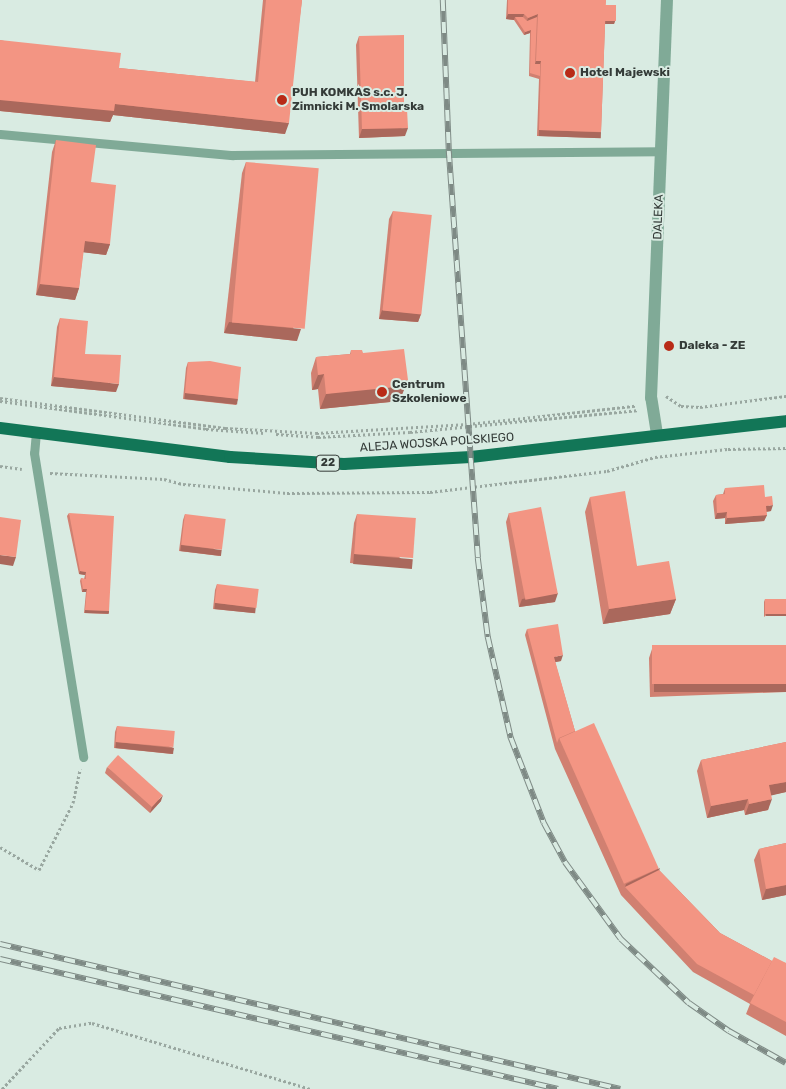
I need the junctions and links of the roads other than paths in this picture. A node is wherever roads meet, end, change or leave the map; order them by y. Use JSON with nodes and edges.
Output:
{"nodes":[{"id":1,"x":667,"y":0,"type":"edge"},
{"id":2,"x":0,"y":134,"type":"edge"},
{"id":3,"x":661,"y":151,"type":"junction"},
{"id":4,"x":786,"y":421,"type":"edge"},
{"id":5,"x":0,"y":428,"type":"edge"},
{"id":6,"x":36,"y":432,"type":"junction"},
{"id":7,"x":657,"y":434,"type":"junction"},
{"id":8,"x":83,"y":757,"type":"road end"}],
"edges":[{"from":1,"to":3,"type":"street","name":"DALEKA"},
{"from":2,"to":3,"type":"lane"},
{"from":3,"to":7,"type":"street","name":"DALEKA"},
{"from":4,"to":7,"type":"main road","name":"ALEJA WOJSKA POLSKIEGO","number":"22"},
{"from":5,"to":6,"type":"main road","name":"ALEJA WOJSKA POLSKIEGO","number":"22"},
{"from":6,"to":7,"type":"main road","name":"ALEJA WOJSKA POLSKIEGO","number":"22"},
{"from":6,"to":8,"type":"lane"}]}
